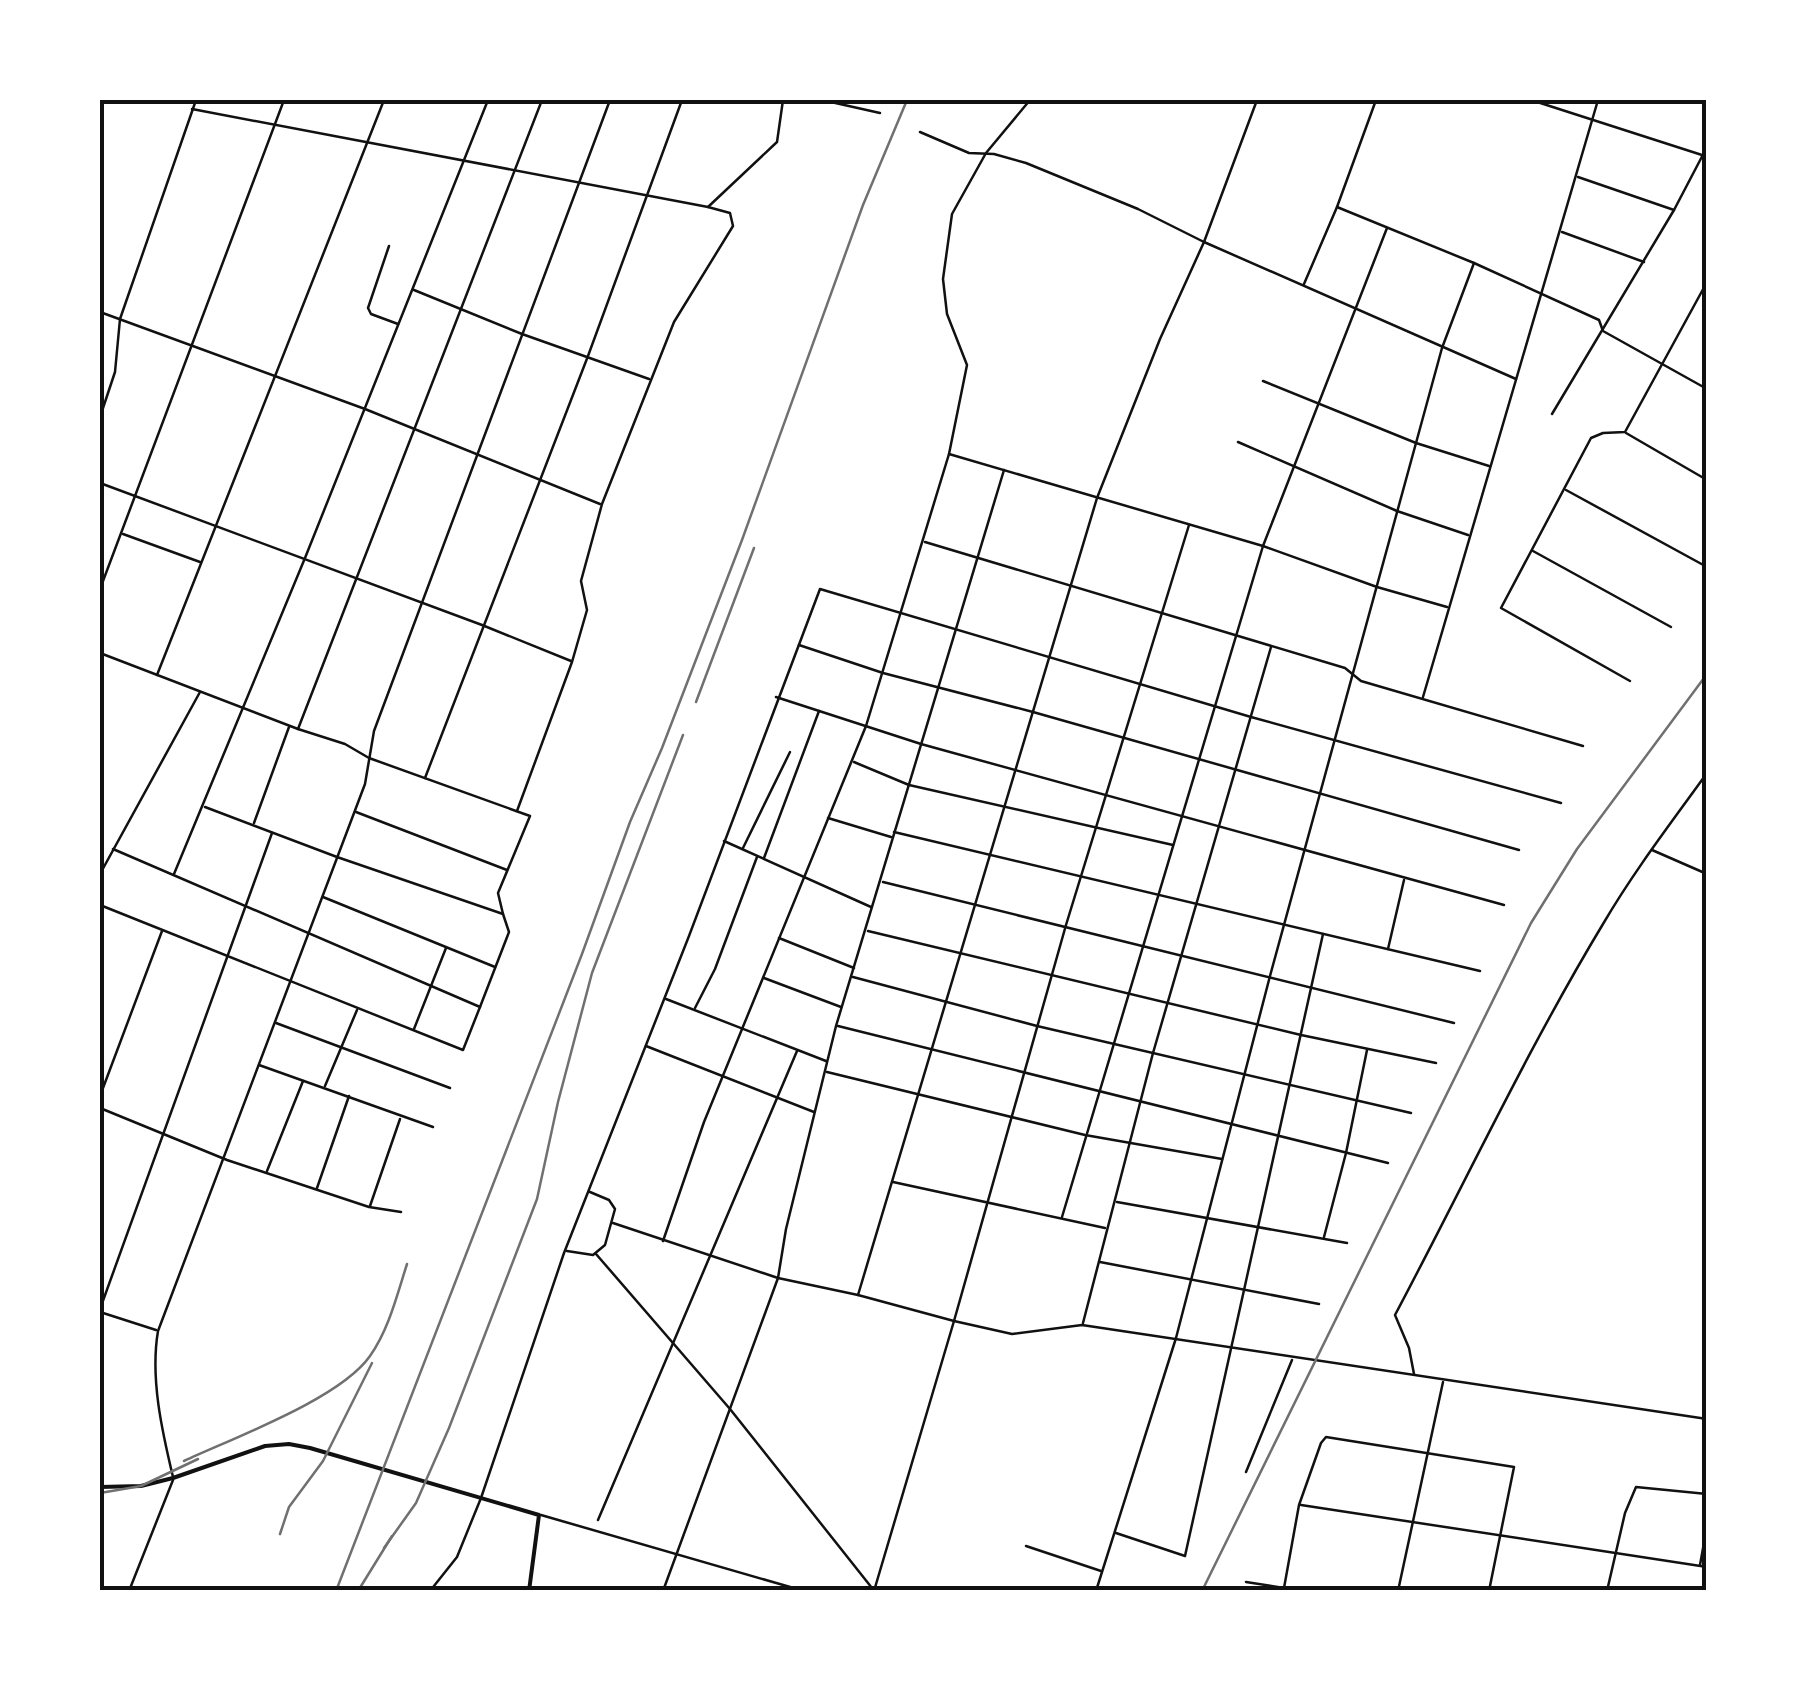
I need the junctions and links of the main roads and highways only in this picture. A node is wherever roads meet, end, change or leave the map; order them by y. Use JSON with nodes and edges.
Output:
{"nodes":[{"id":1,"x":100,"y":1487,"type":"edge"},
{"id":2,"x":530,"y":1591,"type":"edge"}],
"edges":[{"from":1,"to":2,"type":"main road"}]}
